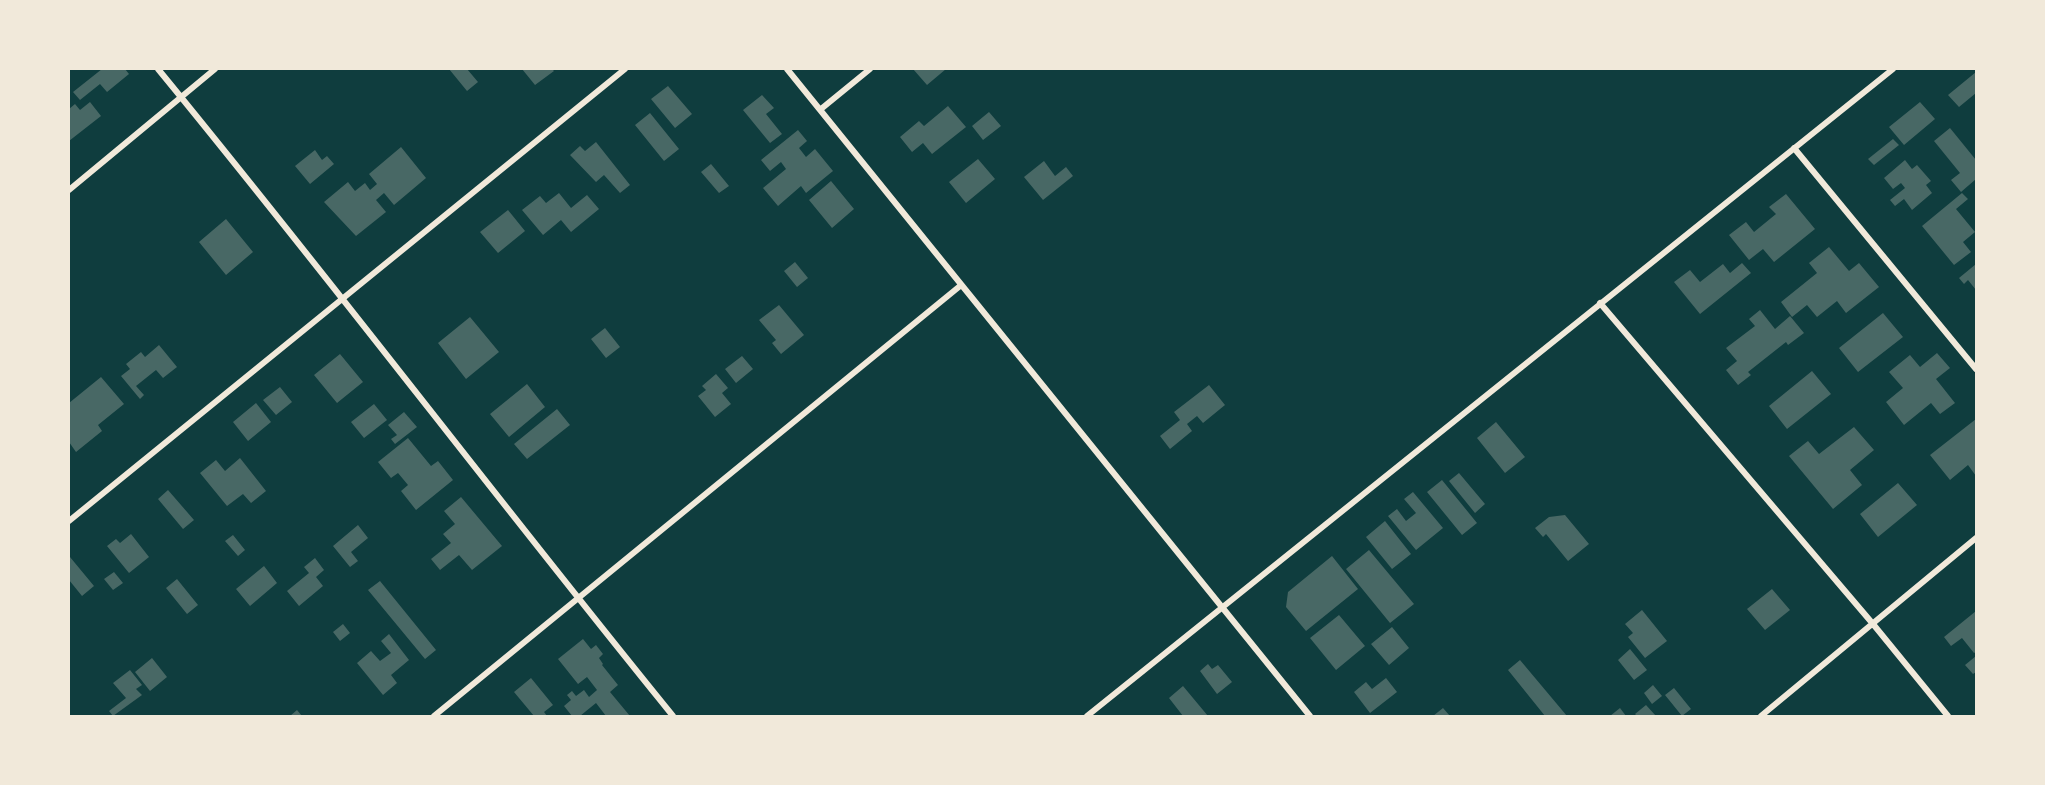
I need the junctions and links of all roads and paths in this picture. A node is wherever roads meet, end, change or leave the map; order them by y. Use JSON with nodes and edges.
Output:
{"nodes":[{"id":1,"x":158,"y":69,"type":"edge"},
{"id":2,"x":216,"y":69,"type":"edge"},
{"id":3,"x":625,"y":69,"type":"edge"},
{"id":4,"x":787,"y":69,"type":"edge"},
{"id":5,"x":870,"y":69,"type":"edge"},
{"id":6,"x":1893,"y":69,"type":"edge"},
{"id":7,"x":181,"y":97,"type":"junction"},
{"id":8,"x":821,"y":109,"type":"junction"},
{"id":9,"x":1794,"y":148,"type":"junction"},
{"id":10,"x":69,"y":190,"type":"edge"},
{"id":11,"x":960,"y":286,"type":"junction"},
{"id":12,"x":343,"y":297,"type":"junction"},
{"id":13,"x":1600,"y":303,"type":"junction"},
{"id":14,"x":1976,"y":369,"type":"edge"},
{"id":15,"x":69,"y":521,"type":"edge"},
{"id":16,"x":1976,"y":538,"type":"edge"},
{"id":17,"x":577,"y":599,"type":"junction"},
{"id":18,"x":1221,"y":607,"type":"junction"},
{"id":19,"x":1873,"y":624,"type":"junction"},
{"id":20,"x":434,"y":716,"type":"edge"},
{"id":21,"x":672,"y":716,"type":"edge"},
{"id":22,"x":1087,"y":716,"type":"edge"},
{"id":23,"x":1310,"y":716,"type":"edge"},
{"id":24,"x":1761,"y":716,"type":"edge"},
{"id":25,"x":1948,"y":716,"type":"edge"}],
"edges":[{"from":1,"to":7,"type":"street"},
{"from":2,"to":7,"type":"street"},
{"from":3,"to":12,"type":"street"},
{"from":4,"to":8,"type":"street"},
{"from":5,"to":8,"type":"street"},
{"from":6,"to":9,"type":"street"},
{"from":7,"to":10,"type":"street"},
{"from":7,"to":12,"type":"street"},
{"from":8,"to":11,"type":"street"},
{"from":9,"to":13,"type":"street"},
{"from":9,"to":14,"type":"street"},
{"from":11,"to":17,"type":"street"},
{"from":11,"to":18,"type":"street"},
{"from":12,"to":15,"type":"street"},
{"from":12,"to":17,"type":"street"},
{"from":13,"to":18,"type":"street"},
{"from":13,"to":19,"type":"street"},
{"from":16,"to":19,"type":"street"},
{"from":17,"to":20,"type":"street"},
{"from":17,"to":21,"type":"street"},
{"from":18,"to":22,"type":"street"},
{"from":18,"to":23,"type":"street"},
{"from":19,"to":24,"type":"street"},
{"from":19,"to":25,"type":"street"}]}
